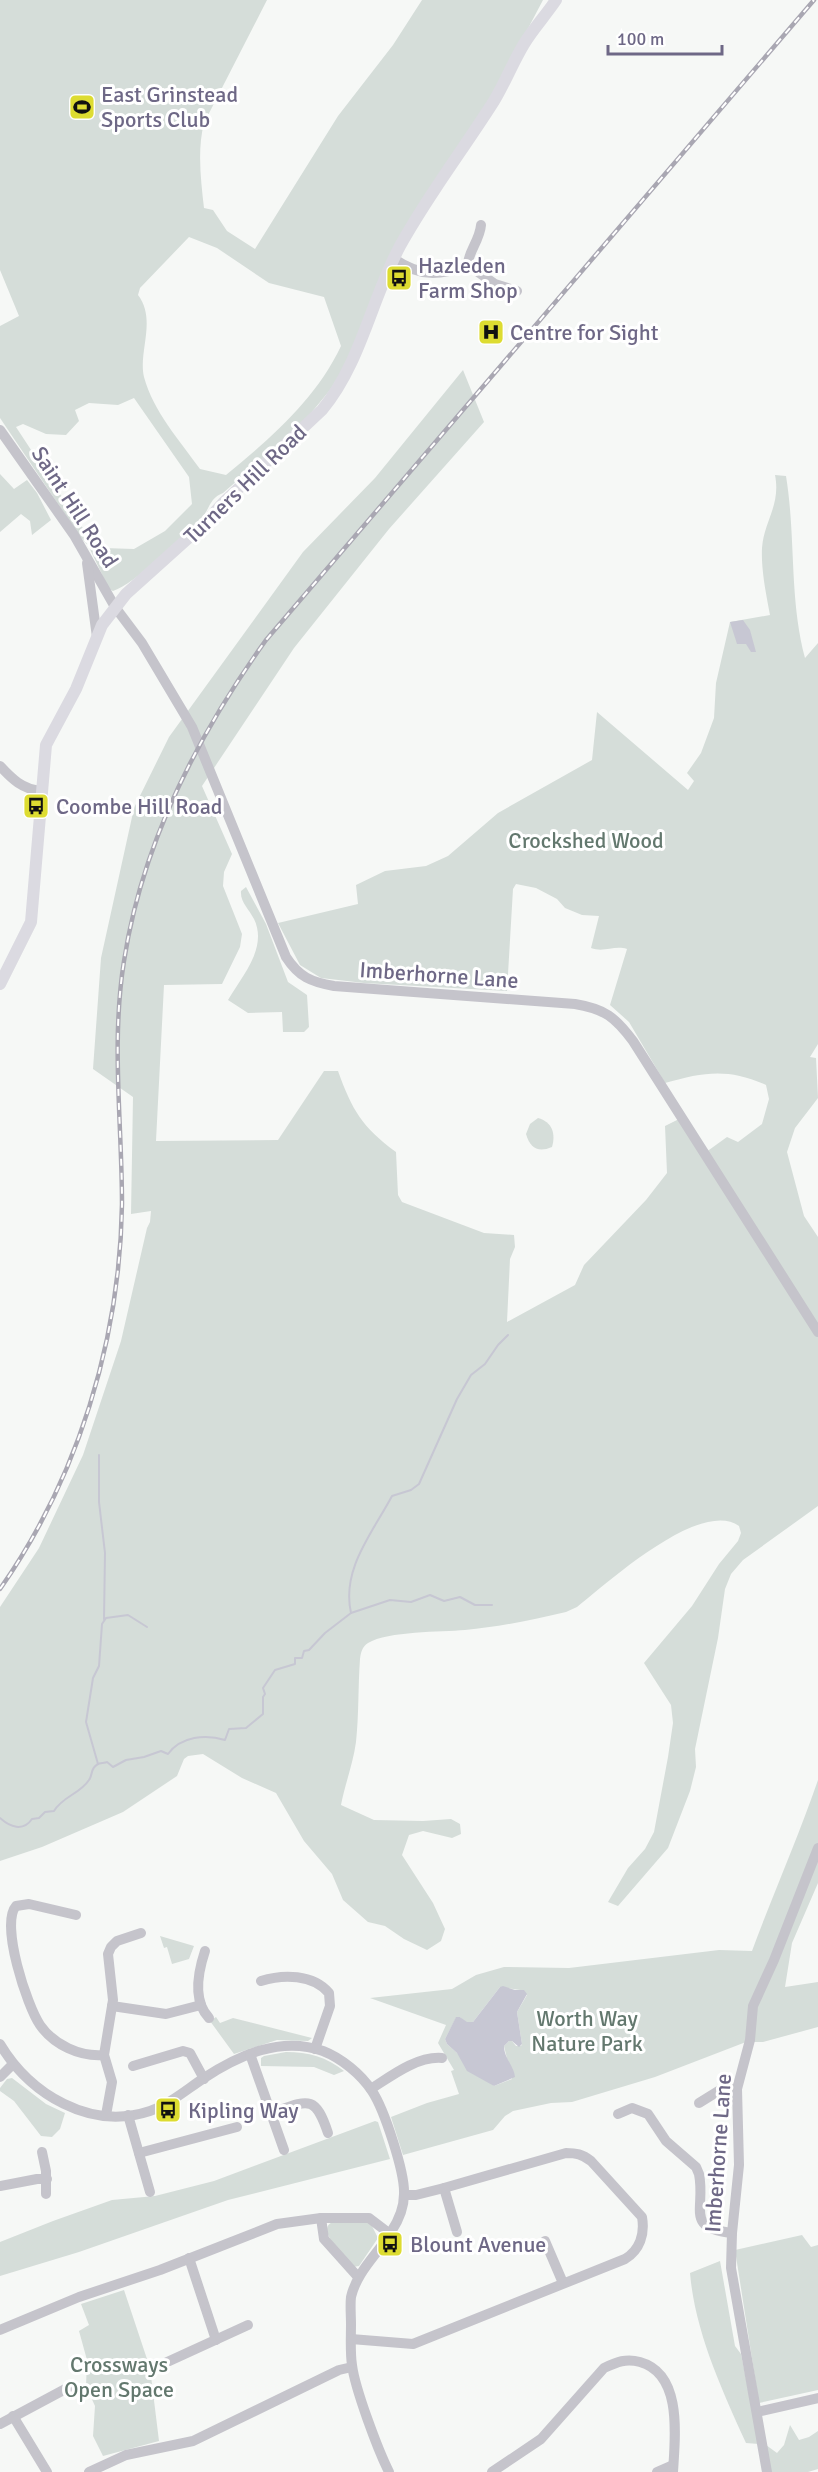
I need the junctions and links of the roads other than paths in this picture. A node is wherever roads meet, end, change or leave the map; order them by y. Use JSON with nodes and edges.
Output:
{"nodes":[{"id":1,"x":556,"y":0,"type":"edge"},
{"id":2,"x":481,"y":225,"type":"dead end"},
{"id":3,"x":394,"y":259,"type":"junction"},
{"id":4,"x":468,"y":265,"type":"junction"},
{"id":5,"x":517,"y":291,"type":"dead end"},
{"id":6,"x":0,"y":430,"type":"edge"},
{"id":7,"x":86,"y":555,"type":"junction"},
{"id":8,"x":115,"y":607,"type":"junction"},
{"id":9,"x":97,"y":637,"type":"junction"},
{"id":10,"x":0,"y":766,"type":"edge"},
{"id":11,"x":41,"y":791,"type":"junction"},
{"id":12,"x":0,"y":984,"type":"edge"},
{"id":13,"x":818,"y":1332,"type":"edge"},
{"id":14,"x":818,"y":1848,"type":"edge"},
{"id":15,"x":76,"y":1915,"type":"dead end"},
{"id":16,"x":141,"y":1933,"type":"dead end"},
{"id":17,"x":205,"y":1950,"type":"dead end"},
{"id":18,"x":261,"y":1981,"type":"dead end"},
{"id":19,"x":201,"y":2005,"type":"junction"},
{"id":20,"x":112,"y":2006,"type":"junction"},
{"id":21,"x":209,"y":2018,"type":"dead end"},
{"id":22,"x":0,"y":2044,"type":"edge"},
{"id":23,"x":315,"y":2049,"type":"junction"},
{"id":24,"x":250,"y":2054,"type":"junction"},
{"id":25,"x":104,"y":2055,"type":"junction"},
{"id":26,"x":442,"y":2058,"type":"dead end"},
{"id":27,"x":13,"y":2064,"type":"junction"},
{"id":28,"x":133,"y":2066,"type":"dead end"},
{"id":29,"x":0,"y":2077,"type":"edge"},
{"id":30,"x":204,"y":2079,"type":"junction"},
{"id":31,"x":371,"y":2089,"type":"junction"},
{"id":32,"x":737,"y":2089,"type":"junction"},
{"id":33,"x":699,"y":2103,"type":"dead end"},
{"id":34,"x":272,"y":2113,"type":"junction"},
{"id":35,"x":618,"y":2114,"type":"dead end"},
{"id":36,"x":106,"y":2115,"type":"junction"},
{"id":37,"x":129,"y":2115,"type":"junction"},
{"id":38,"x":230,"y":2125,"type":"dead end"},
{"id":39,"x":324,"y":2129,"type":"dead end"},
{"id":40,"x":284,"y":2150,"type":"dead end"},
{"id":41,"x":42,"y":2152,"type":"dead end"},
{"id":42,"x":139,"y":2153,"type":"junction"},
{"id":43,"x":47,"y":2179,"type":"junction"},
{"id":44,"x":0,"y":2186,"type":"edge"},
{"id":45,"x":145,"y":2186,"type":"dead end"},
{"id":46,"x":444,"y":2188,"type":"junction"},
{"id":47,"x":45,"y":2194,"type":"dead end"},
{"id":48,"x":404,"y":2195,"type":"junction"},
{"id":49,"x":321,"y":2218,"type":"junction"},
{"id":50,"x":457,"y":2232,"type":"dead end"},
{"id":51,"x":732,"y":2233,"type":"junction"},
{"id":52,"x":390,"y":2234,"type":"junction"},
{"id":53,"x":545,"y":2241,"type":"dead end"},
{"id":54,"x":189,"y":2258,"type":"junction"},
{"id":55,"x":358,"y":2277,"type":"junction"},
{"id":56,"x":563,"y":2283,"type":"junction"},
{"id":57,"x":248,"y":2324,"type":"dead end"},
{"id":58,"x":0,"y":2330,"type":"edge"},
{"id":59,"x":351,"y":2339,"type":"junction"},
{"id":60,"x":216,"y":2340,"type":"junction"},
{"id":61,"x":165,"y":2363,"type":"dead end"},
{"id":62,"x":352,"y":2367,"type":"junction"},
{"id":63,"x":72,"y":2387,"type":"dead end"},
{"id":64,"x":818,"y":2398,"type":"edge"},
{"id":65,"x":757,"y":2412,"type":"junction"},
{"id":66,"x":13,"y":2416,"type":"junction"},
{"id":67,"x":0,"y":2424,"type":"edge"},
{"id":68,"x":673,"y":2468,"type":"edge"},
{"id":69,"x":46,"y":2472,"type":"edge"},
{"id":70,"x":89,"y":2472,"type":"edge"},
{"id":71,"x":389,"y":2472,"type":"edge"},
{"id":72,"x":492,"y":2472,"type":"edge"},
{"id":73,"x":657,"y":2472,"type":"edge"},
{"id":74,"x":767,"y":2472,"type":"edge"}],
"edges":[{"from":1,"to":3,"type":"main road","name":"Turners Hill Road"},
{"from":2,"to":4,"type":"street"},
{"from":3,"to":4,"type":"street"},
{"from":3,"to":8,"type":"main road","name":"Turners Hill Road"},
{"from":4,"to":5,"type":"street"},
{"from":6,"to":7,"type":"street","name":"Saint Hill Road"},
{"from":7,"to":8,"type":"street","name":"Saint Hill Road"},
{"from":7,"to":9,"type":"street"},
{"from":8,"to":9,"type":"main road","name":"Turners Hill Road"},
{"from":8,"to":13,"type":"street","name":"Imberhorne Lane"},
{"from":9,"to":11,"type":"main road","name":"Turners Hill Road"},
{"from":10,"to":11,"type":"street"},
{"from":11,"to":12,"type":"main road","name":"Turners Hill Road"},
{"from":14,"to":32,"type":"street","name":"Imberhorne Lane"},
{"from":15,"to":25,"type":"street"},
{"from":16,"to":20,"type":"street"},
{"from":17,"to":19,"type":"street"},
{"from":18,"to":23,"type":"street"},
{"from":19,"to":20,"type":"street"},
{"from":19,"to":21,"type":"street"},
{"from":20,"to":25,"type":"street"},
{"from":22,"to":27,"type":"street"},
{"from":23,"to":24,"type":"street"},
{"from":23,"to":31,"type":"street"},
{"from":24,"to":30,"type":"street"},
{"from":24,"to":34,"type":"street"},
{"from":25,"to":36,"type":"street"},
{"from":26,"to":31,"type":"street"},
{"from":27,"to":29,"type":"street"},
{"from":27,"to":36,"type":"street"},
{"from":28,"to":30,"type":"street"},
{"from":30,"to":37,"type":"street"},
{"from":31,"to":48,"type":"street"},
{"from":32,"to":33,"type":"street"},
{"from":32,"to":51,"type":"street","name":"Imberhorne Lane"},
{"from":34,"to":39,"type":"street"},
{"from":34,"to":40,"type":"street"},
{"from":35,"to":51,"type":"street"},
{"from":36,"to":37,"type":"street"},
{"from":37,"to":42,"type":"street"},
{"from":38,"to":42,"type":"street"},
{"from":41,"to":43,"type":"street"},
{"from":42,"to":45,"type":"street"},
{"from":43,"to":44,"type":"street"},
{"from":43,"to":47,"type":"street"},
{"from":46,"to":48,"type":"street"},
{"from":46,"to":50,"type":"street"},
{"from":46,"to":56,"type":"street"},
{"from":48,"to":52,"type":"street"},
{"from":49,"to":52,"type":"street"},
{"from":49,"to":54,"type":"street"},
{"from":49,"to":55,"type":"street"},
{"from":51,"to":65,"type":"street","name":"Imberhorne Lane"},
{"from":52,"to":55,"type":"street"},
{"from":53,"to":56,"type":"street"},
{"from":54,"to":58,"type":"street"},
{"from":54,"to":60,"type":"street"},
{"from":55,"to":59,"type":"street"},
{"from":56,"to":59,"type":"street"},
{"from":57,"to":60,"type":"street"},
{"from":59,"to":62,"type":"street"},
{"from":60,"to":61,"type":"street"},
{"from":62,"to":70,"type":"street"},
{"from":62,"to":71,"type":"street"},
{"from":63,"to":66,"type":"street"},
{"from":64,"to":65,"type":"street"},
{"from":65,"to":74,"type":"street","name":"Imberhorne Lane"},
{"from":66,"to":67,"type":"street"},
{"from":66,"to":69,"type":"street"},
{"from":68,"to":72,"type":"street"},
{"from":68,"to":73,"type":"street"}]}
